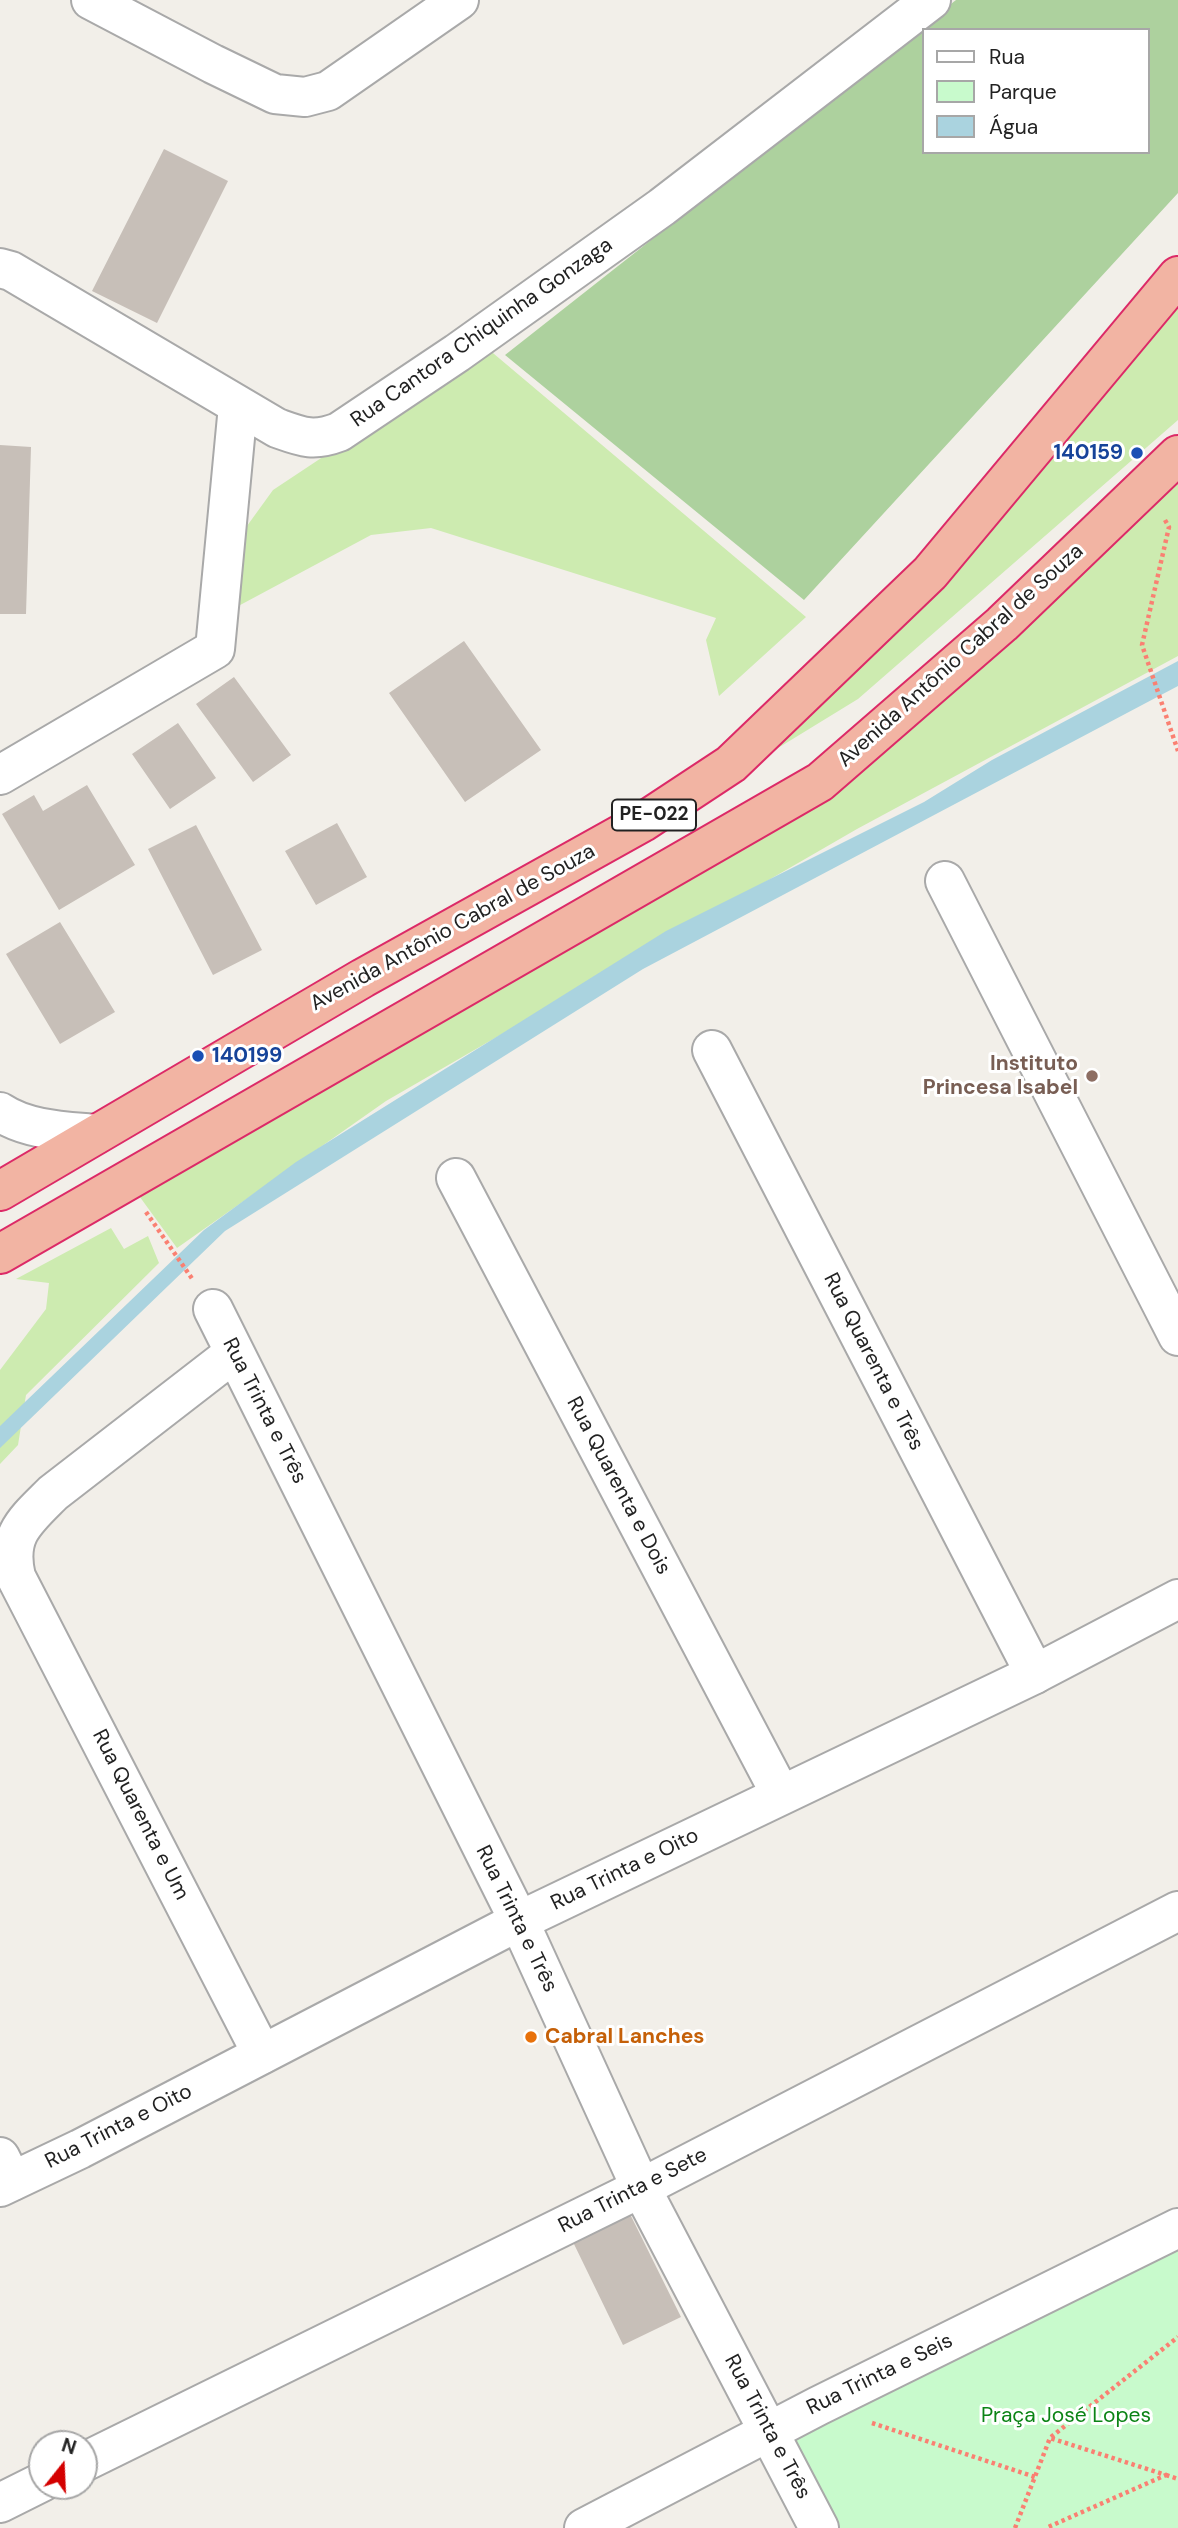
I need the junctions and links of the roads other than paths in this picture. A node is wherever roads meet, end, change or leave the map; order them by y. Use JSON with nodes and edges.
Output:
{"nodes":[{"id":1,"x":91,"y":0,"type":"edge"},
{"id":2,"x":458,"y":0,"type":"edge"},
{"id":3,"x":931,"y":0,"type":"edge"},
{"id":4,"x":0,"y":268,"type":"edge"},
{"id":5,"x":1178,"y":276,"type":"edge"},
{"id":6,"x":238,"y":406,"type":"junction"},
{"id":7,"x":1178,"y":455,"type":"edge"},
{"id":8,"x":0,"y":775,"type":"edge"},
{"id":9,"x":945,"y":881,"type":"dead end"},
{"id":10,"x":712,"y":1050,"type":"dead end"},
{"id":11,"x":0,"y":1112,"type":"edge"},
{"id":12,"x":96,"y":1134,"type":"junction"},
{"id":13,"x":456,"y":1178,"type":"dead end"},
{"id":14,"x":0,"y":1191,"type":"edge"},
{"id":15,"x":0,"y":1254,"type":"edge"},
{"id":16,"x":203,"y":1295,"type":"road end"},
{"id":17,"x":1178,"y":1336,"type":"edge"},
{"id":18,"x":234,"y":1353,"type":"junction"},
{"id":19,"x":1178,"y":1599,"type":"edge"},
{"id":20,"x":1035,"y":1674,"type":"junction"},
{"id":21,"x":781,"y":1795,"type":"junction"},
{"id":22,"x":1178,"y":1910,"type":"edge"},
{"id":23,"x":519,"y":1921,"type":"junction"},
{"id":24,"x":262,"y":2054,"type":"junction"},
{"id":25,"x":4,"y":2175,"type":"edge"},
{"id":26,"x":641,"y":2188,"type":"junction"},
{"id":27,"x":1178,"y":2228,"type":"edge"},
{"id":28,"x":769,"y":2431,"type":"junction"},
{"id":29,"x":98,"y":2455,"type":"edge"},
{"id":30,"x":28,"y":2489,"type":"edge"},
{"id":31,"x":0,"y":2503,"type":"edge"},
{"id":32,"x":584,"y":2528,"type":"edge"},
{"id":33,"x":819,"y":2528,"type":"edge"}],
"edges":[{"from":1,"to":2,"type":"street"},
{"from":3,"to":6,"type":"street","name":"Rua Cantora Chiquinha Gonzaga"},
{"from":4,"to":6,"type":"street","name":"Rua Cantora Chiquinha Gonzaga"},
{"from":5,"to":12,"type":"highway","name":"Avenida Antônio Cabral de Souza","number":"PE-022"},
{"from":6,"to":8,"type":"street"},
{"from":7,"to":15,"type":"highway","name":"Avenida Antônio Cabral de Souza","number":"PE-022"},
{"from":9,"to":17,"type":"street"},
{"from":10,"to":20,"type":"street","name":"Rua Quarenta e Três"},
{"from":11,"to":12,"type":"street"},
{"from":12,"to":14,"type":"highway","name":"Avenida Antônio Cabral de Souza","number":"PE-022"},
{"from":13,"to":21,"type":"street","name":"Rua Quarenta e Dois"},
{"from":16,"to":18,"type":"street","name":"Rua Trinta e Três"},
{"from":18,"to":23,"type":"street","name":"Rua Trinta e Três"},
{"from":18,"to":24,"type":"street","name":"Rua Quarenta e Um"},
{"from":19,"to":20,"type":"street","name":"Rua Trinta e Oito"},
{"from":20,"to":21,"type":"street","name":"Rua Trinta e Oito"},
{"from":21,"to":23,"type":"street","name":"Rua Trinta e Oito"},
{"from":22,"to":26,"type":"street","name":"Rua Trinta e Sete"},
{"from":23,"to":24,"type":"street","name":"Rua Trinta e Oito"},
{"from":23,"to":26,"type":"street","name":"Rua Trinta e Três"},
{"from":24,"to":25,"type":"street","name":"Rua Trinta e Oito"},
{"from":26,"to":28,"type":"street","name":"Rua Trinta e Três"},
{"from":26,"to":29,"type":"street","name":"Rua Trinta e Sete"},
{"from":27,"to":28,"type":"street","name":"Rua Trinta e Seis"},
{"from":28,"to":32,"type":"street","name":"Rua Trinta e Seis"},
{"from":28,"to":33,"type":"street","name":"Rua Trinta e Três"},
{"from":30,"to":31,"type":"street"}]}
